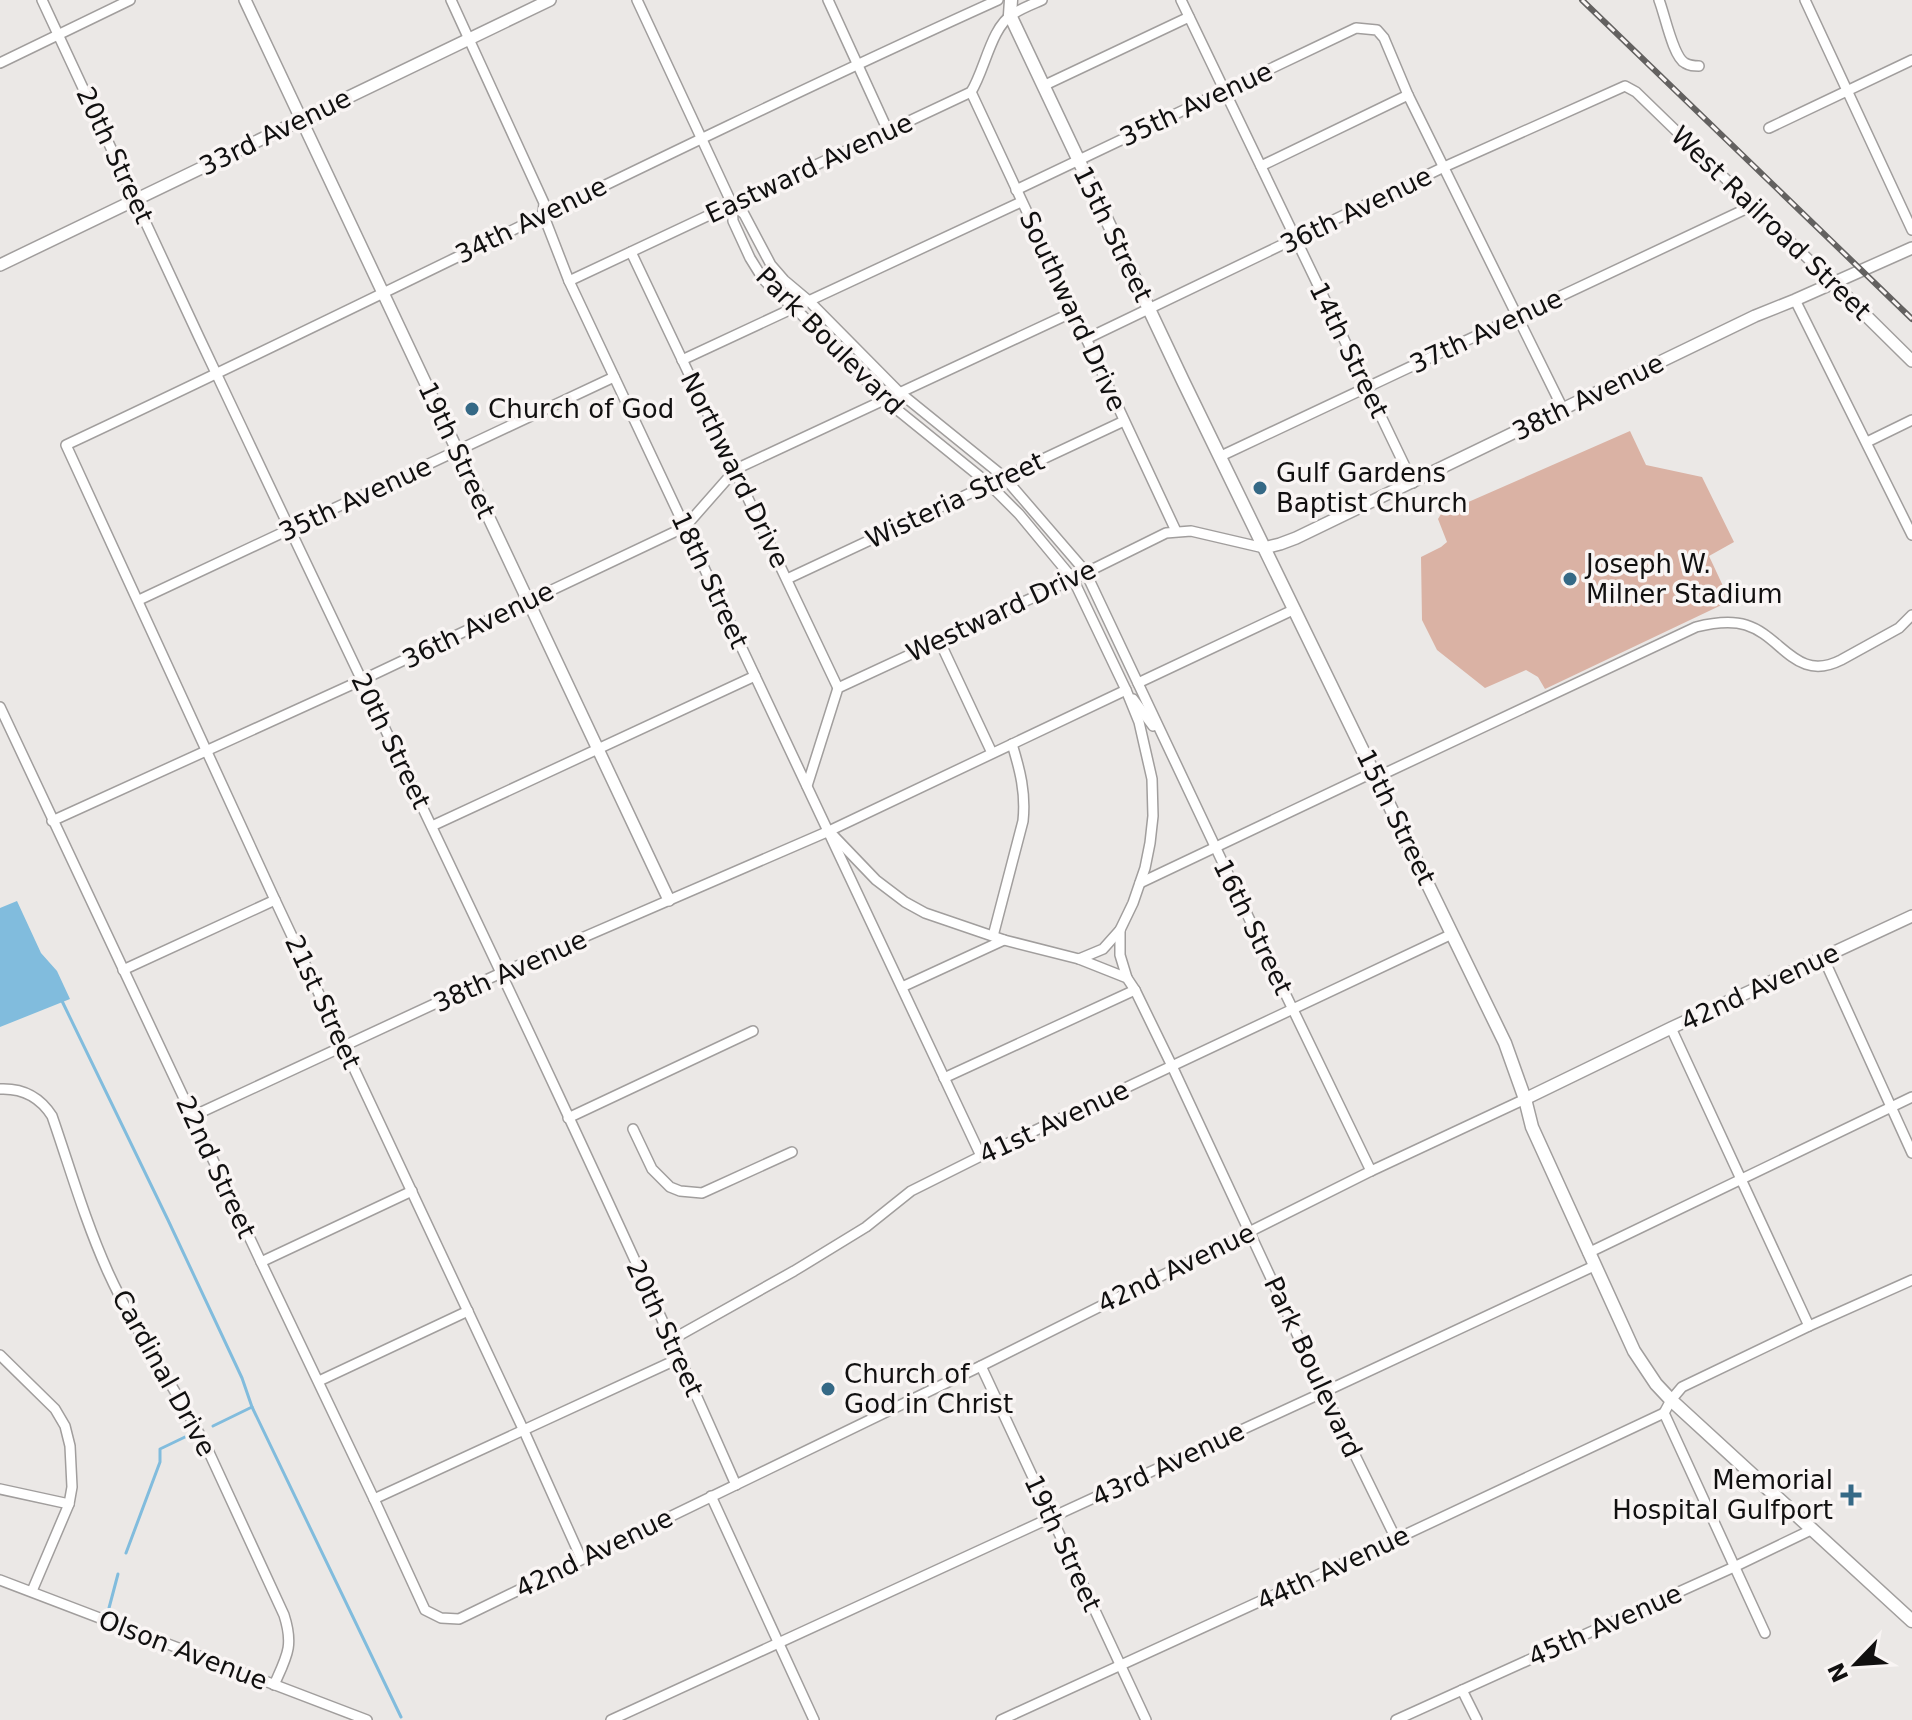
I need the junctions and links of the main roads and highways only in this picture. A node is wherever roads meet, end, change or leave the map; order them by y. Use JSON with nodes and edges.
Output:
{"nodes":[{"id":1,"x":1011,"y":0,"type":"edge"},
{"id":2,"x":1912,"y":1621,"type":"edge"}],
"edges":[{"from":1,"to":2,"type":"main road","name":"15th Street"}]}
